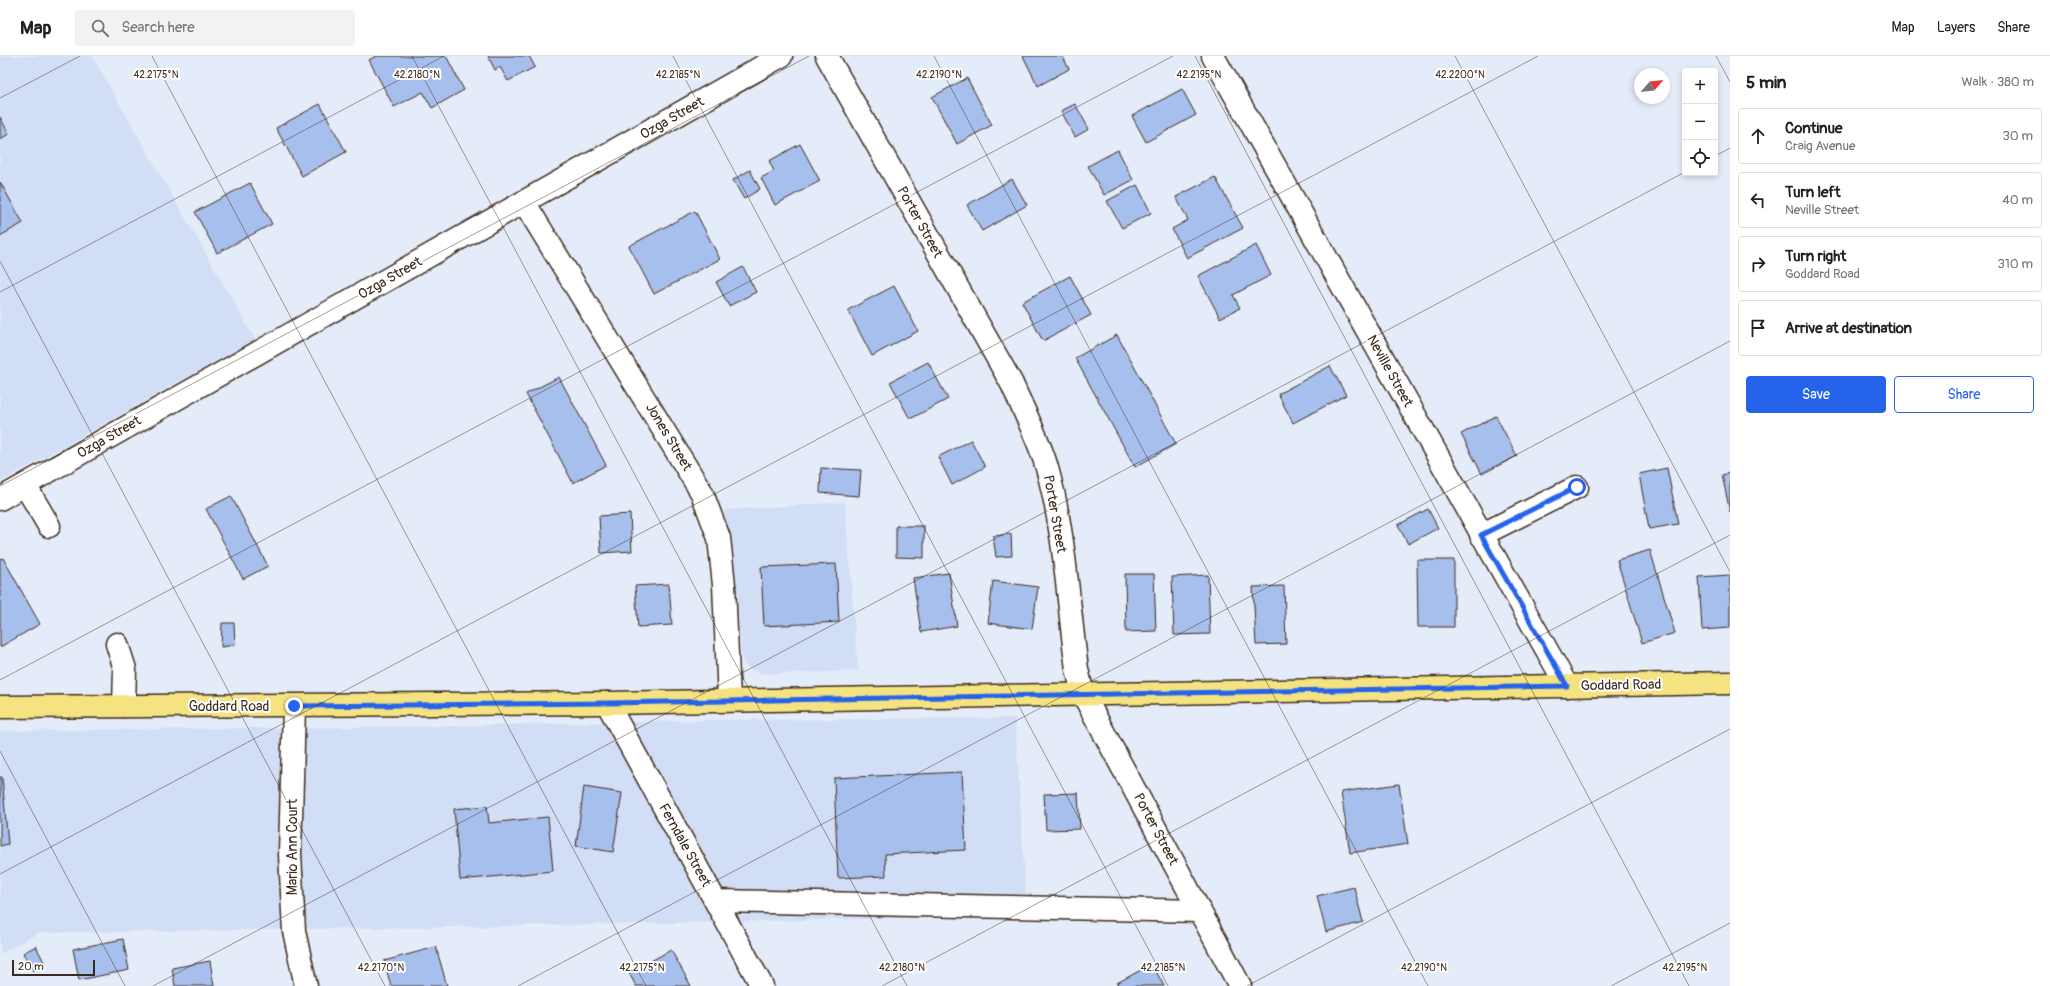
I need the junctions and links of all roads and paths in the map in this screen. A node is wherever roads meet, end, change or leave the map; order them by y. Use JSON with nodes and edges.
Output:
{"nodes":[{"id":1,"x":781,"y":56,"type":"edge"},
{"id":2,"x":827,"y":56,"type":"edge"},
{"id":3,"x":1213,"y":56,"type":"edge"},
{"id":4,"x":524,"y":202,"type":"junction"},
{"id":5,"x":24,"y":485,"type":"junction"},
{"id":6,"x":1577,"y":487,"type":"dead end"},
{"id":7,"x":0,"y":499,"type":"edge"},
{"id":8,"x":49,"y":526,"type":"dead end"},
{"id":9,"x":1481,"y":535,"type":"junction"},
{"id":10,"x":117,"y":644,"type":"dead end"},
{"id":11,"x":1730,"y":683,"type":"edge"},
{"id":12,"x":1567,"y":686,"type":"junction"},
{"id":13,"x":1083,"y":694,"type":"junction"},
{"id":14,"x":729,"y":700,"type":"junction"},
{"id":15,"x":607,"y":703,"type":"junction"},
{"id":16,"x":124,"y":706,"type":"junction"},
{"id":17,"x":294,"y":706,"type":"junction"},
{"id":18,"x":0,"y":707,"type":"edge"},
{"id":19,"x":716,"y":901,"type":"junction"},
{"id":20,"x":1200,"y":911,"type":"junction"},
{"id":21,"x":306,"y":986,"type":"edge"},
{"id":22,"x":762,"y":986,"type":"edge"},
{"id":23,"x":1240,"y":986,"type":"edge"}],
"edges":[{"from":1,"to":4,"type":"street","name":"Ozga Street"},
{"from":2,"to":13,"type":"street","name":"Porter Street"},
{"from":3,"to":9,"type":"street","name":"Neville Street"},
{"from":4,"to":5,"type":"street","name":"Ozga Street"},
{"from":4,"to":14,"type":"street","name":"Jones Street"},
{"from":5,"to":7,"type":"street","name":"Ozga Street"},
{"from":5,"to":8,"type":"street"},
{"from":6,"to":9,"type":"street"},
{"from":9,"to":12,"type":"street","name":"Neville Street"},
{"from":10,"to":16,"type":"street"},
{"from":11,"to":12,"type":"main road","name":"Goddard Road"},
{"from":12,"to":13,"type":"main road","name":"Goddard Road"},
{"from":13,"to":14,"type":"main road","name":"Goddard Road"},
{"from":13,"to":20,"type":"street","name":"Porter Street"},
{"from":14,"to":15,"type":"main road","name":"Goddard Road"},
{"from":15,"to":17,"type":"main road","name":"Goddard Road"},
{"from":15,"to":19,"type":"street","name":"Ferndale Street"},
{"from":16,"to":17,"type":"main road","name":"Goddard Road"},
{"from":16,"to":18,"type":"main road","name":"Goddard Road"},
{"from":17,"to":21,"type":"street","name":"Mario Ann Court"},
{"from":19,"to":20,"type":"street"},
{"from":19,"to":22,"type":"street","name":"Ferndale Street"},
{"from":20,"to":23,"type":"street","name":"Porter Street"}]}
